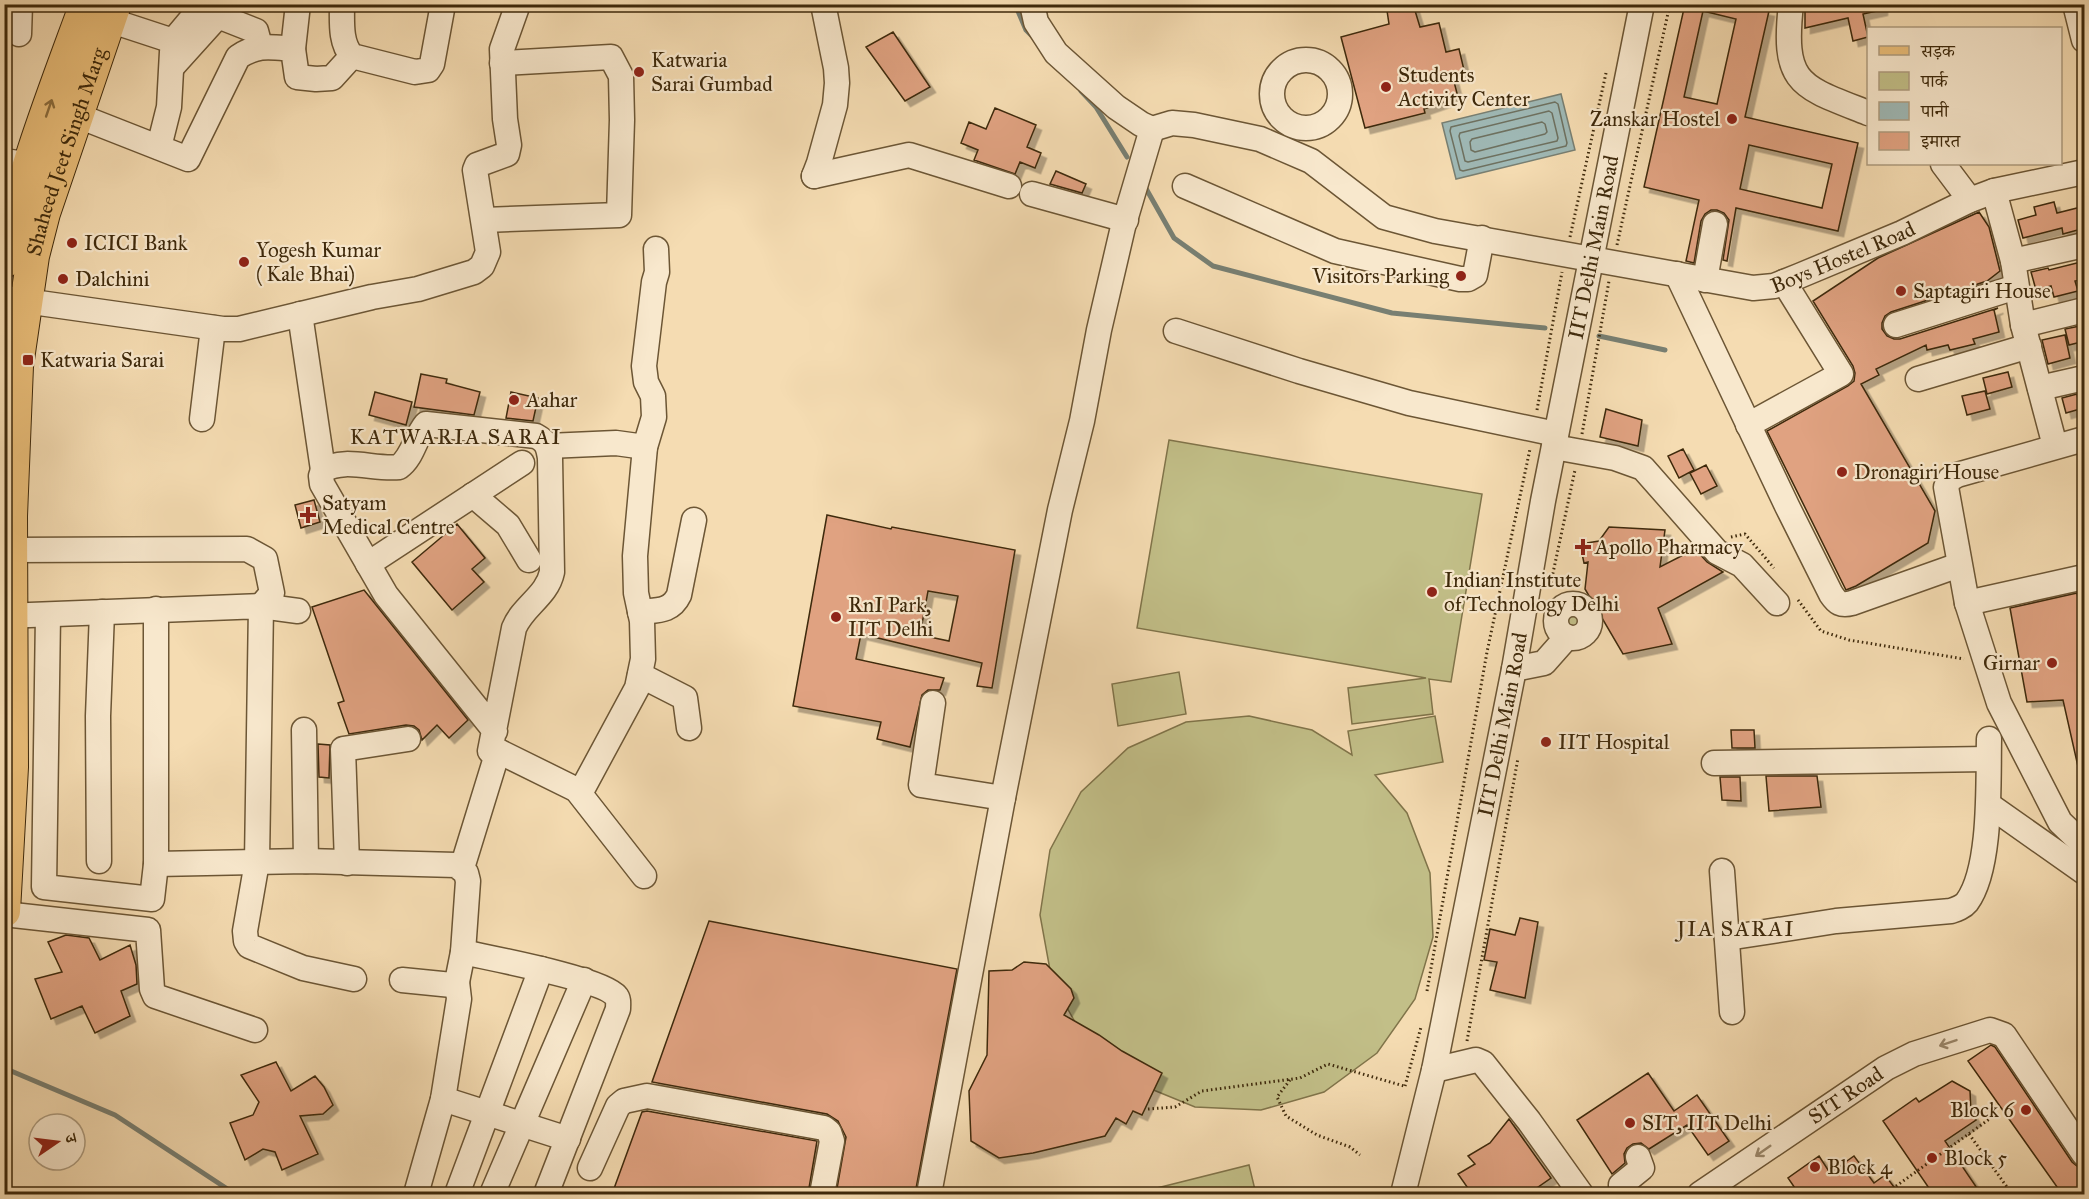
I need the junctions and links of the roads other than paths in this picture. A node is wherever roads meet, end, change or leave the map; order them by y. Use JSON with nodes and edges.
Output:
{"nodes":[{"id":1,"x":20,"y":4,"type":"edge"},
{"id":2,"x":204,"y":4,"type":"edge"},
{"id":3,"x":298,"y":4,"type":"edge"},
{"id":4,"x":342,"y":4,"type":"edge"},
{"id":5,"x":442,"y":4,"type":"edge"},
{"id":6,"x":518,"y":4,"type":"edge"},
{"id":7,"x":823,"y":4,"type":"edge"},
{"id":8,"x":1032,"y":4,"type":"edge"},
{"id":9,"x":1642,"y":4,"type":"edge"},
{"id":10,"x":1791,"y":4,"type":"edge"},
{"id":11,"x":2075,"y":4,"type":"edge"},
{"id":12,"x":103,"y":10,"type":"edge"},
{"id":13,"x":19,"y":34,"type":"dead end"},
{"id":14,"x":173,"y":40,"type":"junction"},
{"id":15,"x":2085,"y":40,"type":"edge"},
{"id":16,"x":260,"y":46,"type":"junction"},
{"id":17,"x":293,"y":49,"type":"junction"},
{"id":18,"x":352,"y":56,"type":"junction"},
{"id":19,"x":502,"y":63,"type":"junction"},
{"id":20,"x":172,"y":67,"type":"junction"},
{"id":21,"x":1867,"y":112,"type":"edge"},
{"id":22,"x":1279,"y":114,"type":"dead end"},
{"id":23,"x":76,"y":115,"type":"junction"},
{"id":24,"x":1152,"y":129,"type":"junction"},
{"id":25,"x":1271,"y":144,"type":"junction"},
{"id":26,"x":159,"y":147,"type":"junction"},
{"id":27,"x":31,"y":164,"type":"edge"},
{"id":28,"x":1944,"y":165,"type":"edge"},
{"id":29,"x":2085,"y":172,"type":"edge"},
{"id":30,"x":1009,"y":186,"type":"dead end"},
{"id":31,"x":1185,"y":186,"type":"dead end"},
{"id":32,"x":1994,"y":191,"type":"junction"},
{"id":33,"x":1032,"y":194,"type":"dead end"},
{"id":34,"x":1970,"y":200,"type":"junction"},
{"id":35,"x":484,"y":220,"type":"junction"},
{"id":36,"x":1125,"y":220,"type":"junction"},
{"id":37,"x":1715,"y":224,"type":"dead end"},
{"id":38,"x":1482,"y":238,"type":"junction"},
{"id":39,"x":2085,"y":245,"type":"edge"},
{"id":40,"x":656,"y":249,"type":"dead end"},
{"id":41,"x":2013,"y":261,"type":"junction"},
{"id":42,"x":4,"y":262,"type":"edge"},
{"id":43,"x":1602,"y":262,"type":"junction"},
{"id":44,"x":1677,"y":274,"type":"junction"},
{"id":45,"x":1705,"y":280,"type":"junction"},
{"id":46,"x":1784,"y":282,"type":"junction"},
{"id":47,"x":2016,"y":287,"type":"junction"},
{"id":48,"x":15,"y":299,"type":"edge"},
{"id":49,"x":2085,"y":310,"type":"edge"},
{"id":50,"x":300,"y":314,"type":"junction"},
{"id":51,"x":1896,"y":325,"type":"dead end"},
{"id":52,"x":213,"y":328,"type":"junction"},
{"id":53,"x":1176,"y":331,"type":"dead end"},
{"id":54,"x":2026,"y":336,"type":"junction"},
{"id":55,"x":2085,"y":378,"type":"edge"},
{"id":56,"x":1918,"y":379,"type":"dead end"},
{"id":57,"x":2040,"y":388,"type":"junction"},
{"id":58,"x":202,"y":419,"type":"dead end"},
{"id":59,"x":1748,"y":425,"type":"junction"},
{"id":60,"x":1548,"y":436,"type":"junction"},
{"id":61,"x":2085,"y":439,"type":"edge"},
{"id":62,"x":548,"y":446,"type":"junction"},
{"id":63,"x":2055,"y":446,"type":"junction"},
{"id":64,"x":645,"y":447,"type":"junction"},
{"id":65,"x":522,"y":463,"type":"dead end"},
{"id":66,"x":323,"y":470,"type":"junction"},
{"id":67,"x":473,"y":495,"type":"junction"},
{"id":68,"x":694,"y":520,"type":"dead end"},
{"id":69,"x":11,"y":550,"type":"junction"},
{"id":70,"x":529,"y":560,"type":"dead end"},
{"id":71,"x":368,"y":564,"type":"junction"},
{"id":72,"x":1959,"y":565,"type":"junction"},
{"id":73,"x":2085,"y":577,"type":"edge"},
{"id":74,"x":1785,"y":599,"type":"road end"},
{"id":75,"x":1967,"y":603,"type":"junction"},
{"id":76,"x":261,"y":606,"type":"junction"},
{"id":77,"x":156,"y":609,"type":"junction"},
{"id":78,"x":298,"y":611,"type":"dead end"},
{"id":79,"x":102,"y":612,"type":"junction"},
{"id":80,"x":640,"y":612,"type":"junction"},
{"id":81,"x":48,"y":615,"type":"junction"},
{"id":82,"x":8,"y":616,"type":"edge"},
{"id":83,"x":1567,"y":637,"type":"dead end"},
{"id":84,"x":1514,"y":669,"type":"junction"},
{"id":85,"x":640,"y":675,"type":"junction"},
{"id":86,"x":933,"y":703,"type":"dead end"},
{"id":87,"x":688,"y":728,"type":"dead end"},
{"id":88,"x":304,"y":730,"type":"dead end"},
{"id":89,"x":408,"y":739,"type":"dead end"},
{"id":90,"x":497,"y":741,"type":"junction"},
{"id":91,"x":1714,"y":763,"type":"dead end"},
{"id":92,"x":576,"y":789,"type":"junction"},
{"id":93,"x":1003,"y":798,"type":"junction"},
{"id":94,"x":1989,"y":805,"type":"junction"},
{"id":95,"x":2085,"y":845,"type":"edge"},
{"id":96,"x":99,"y":861,"type":"dead end"},
{"id":97,"x":306,"y":861,"type":"junction"},
{"id":98,"x":256,"y":862,"type":"junction"},
{"id":99,"x":156,"y":864,"type":"junction"},
{"id":100,"x":347,"y":864,"type":"junction"},
{"id":101,"x":462,"y":868,"type":"junction"},
{"id":102,"x":1722,"y":872,"type":"dead end"},
{"id":103,"x":2085,"y":872,"type":"edge"},
{"id":104,"x":644,"y":876,"type":"dead end"},
{"id":105,"x":4,"y":912,"type":"edge"},
{"id":106,"x":1727,"y":938,"type":"junction"},
{"id":107,"x":463,"y":952,"type":"junction"},
{"id":108,"x":541,"y":969,"type":"junction"},
{"id":109,"x":354,"y":979,"type":"dead end"},
{"id":110,"x":402,"y":980,"type":"dead end"},
{"id":111,"x":584,"y":980,"type":"junction"},
{"id":112,"x":457,"y":982,"type":"junction"},
{"id":113,"x":1732,"y":1012,"type":"dead end"},
{"id":114,"x":255,"y":1030,"type":"dead end"},
{"id":115,"x":1431,"y":1082,"type":"junction"},
{"id":116,"x":443,"y":1099,"type":"junction"},
{"id":117,"x":486,"y":1112,"type":"junction"},
{"id":118,"x":522,"y":1125,"type":"junction"},
{"id":119,"x":568,"y":1140,"type":"junction"},
{"id":120,"x":2085,"y":1154,"type":"edge"},
{"id":121,"x":1638,"y":1157,"type":"dead end"},
{"id":122,"x":590,"y":1168,"type":"dead end"},
{"id":123,"x":416,"y":1194,"type":"edge"},
{"id":124,"x":457,"y":1194,"type":"edge"},
{"id":125,"x":492,"y":1194,"type":"edge"},
{"id":126,"x":546,"y":1194,"type":"edge"},
{"id":127,"x":822,"y":1194,"type":"edge"},
{"id":128,"x":929,"y":1194,"type":"edge"},
{"id":129,"x":1403,"y":1194,"type":"edge"},
{"id":130,"x":1581,"y":1194,"type":"edge"},
{"id":131,"x":1622,"y":1194,"type":"edge"},
{"id":132,"x":1700,"y":1194,"type":"edge"}],
"edges":[{"from":1,"to":13,"type":"street"},
{"from":2,"to":14,"type":"street"},
{"from":3,"to":17,"type":"street"},
{"from":4,"to":18,"type":"street"},
{"from":5,"to":18,"type":"street"},
{"from":6,"to":19,"type":"street"},
{"from":7,"to":30,"type":"street"},
{"from":8,"to":24,"type":"street"},
{"from":9,"to":43,"type":"street","name":"IIT Delhi Main Road"},
{"from":10,"to":21,"type":"street"},
{"from":11,"to":15,"type":"street"},
{"from":12,"to":14,"type":"street"},
{"from":12,"to":23,"type":"main road","name":"Shaheed Jeet Singh Marg"},
{"from":27,"to":12,"type":"main road","name":"Shaheed Jeet Singh Marg","one_way":true},
{"from":14,"to":20,"type":"street"},
{"from":16,"to":17,"type":"street"},
{"from":16,"to":20,"type":"street"},
{"from":16,"to":26,"type":"street"},
{"from":17,"to":18,"type":"street"},
{"from":19,"to":35,"type":"street"},
{"from":19,"to":35,"type":"street"},
{"from":20,"to":26,"type":"street"},
{"from":22,"to":25,"type":"street"},
{"from":23,"to":26,"type":"street"},
{"from":23,"to":27,"type":"main road","name":"Shaheed Jeet Singh Marg"},
{"from":24,"to":25,"type":"street","name":"Boys Hostel Road"},
{"from":24,"to":36,"type":"street"},
{"from":25,"to":38,"type":"street","name":"Boys Hostel Road"},
{"from":27,"to":42,"type":"main road","name":"Shaheed Jeet Singh Marg"},
{"from":27,"to":48,"type":"main road","name":"Shaheed Jeet Singh Marg"},
{"from":28,"to":34,"type":"street"},
{"from":29,"to":32,"type":"street","name":"Boys Hostel Road"},
{"from":31,"to":38,"type":"street"},
{"from":32,"to":34,"type":"street","name":"Boys Hostel Road"},
{"from":32,"to":41,"type":"street"},
{"from":33,"to":36,"type":"street"},
{"from":34,"to":46,"type":"street","name":"Boys Hostel Road"},
{"from":35,"to":50,"type":"street"},
{"from":36,"to":93,"type":"street"},
{"from":37,"to":45,"type":"street"},
{"from":38,"to":43,"type":"street","name":"Boys Hostel Road"},
{"from":39,"to":41,"type":"street"},
{"from":40,"to":64,"type":"street"},
{"from":41,"to":47,"type":"street"},
{"from":43,"to":44,"type":"street","name":"Boys Hostel Road"},
{"from":43,"to":60,"type":"street","name":"IIT Delhi Main Road"},
{"from":44,"to":45,"type":"street","name":"Boys Hostel Road"},
{"from":44,"to":59,"type":"street"},
{"from":45,"to":46,"type":"street","name":"Boys Hostel Road"},
{"from":46,"to":59,"type":"street"},
{"from":47,"to":51,"type":"street"},
{"from":47,"to":54,"type":"street"},
{"from":48,"to":52,"type":"street"},
{"from":48,"to":69,"type":"main road","name":"Shaheed Jeet Singh Marg"},
{"from":49,"to":54,"type":"street"},
{"from":50,"to":52,"type":"street"},
{"from":50,"to":66,"type":"street"},
{"from":52,"to":58,"type":"street"},
{"from":53,"to":60,"type":"street"},
{"from":54,"to":56,"type":"street"},
{"from":54,"to":57,"type":"street"},
{"from":55,"to":57,"type":"street"},
{"from":57,"to":63,"type":"street"},
{"from":59,"to":72,"type":"street"},
{"from":60,"to":74,"type":"street"},
{"from":60,"to":84,"type":"street","name":"IIT Delhi Main Road"},
{"from":61,"to":63,"type":"street"},
{"from":62,"to":64,"type":"street"},
{"from":62,"to":66,"type":"street"},
{"from":62,"to":90,"type":"street"},
{"from":63,"to":72,"type":"street"},
{"from":64,"to":80,"type":"street"},
{"from":65,"to":67,"type":"street"},
{"from":66,"to":71,"type":"street"},
{"from":67,"to":70,"type":"street"},
{"from":67,"to":71,"type":"street"},
{"from":68,"to":80,"type":"street"},
{"from":69,"to":76,"type":"street"},
{"from":69,"to":82,"type":"main road","name":"Shaheed Jeet Singh Marg"},
{"from":71,"to":90,"type":"street"},
{"from":72,"to":75,"type":"street"},
{"from":73,"to":75,"type":"street"},
{"from":75,"to":95,"type":"street"},
{"from":76,"to":77,"type":"street"},
{"from":76,"to":78,"type":"street"},
{"from":76,"to":98,"type":"street"},
{"from":77,"to":79,"type":"street"},
{"from":77,"to":99,"type":"street"},
{"from":79,"to":81,"type":"street"},
{"from":79,"to":96,"type":"street"},
{"from":80,"to":85,"type":"street"},
{"from":81,"to":82,"type":"street"},
{"from":81,"to":99,"type":"street"},
{"from":82,"to":105,"type":"main road","name":"Shaheed Jeet Singh Marg"},
{"from":83,"to":84,"type":"street"},
{"from":84,"to":115,"type":"street","name":"IIT Delhi Main Road"},
{"from":85,"to":87,"type":"street"},
{"from":85,"to":92,"type":"street"},
{"from":86,"to":93,"type":"street"},
{"from":88,"to":97,"type":"street"},
{"from":89,"to":100,"type":"street"},
{"from":90,"to":92,"type":"street"},
{"from":90,"to":101,"type":"street"},
{"from":91,"to":94,"type":"street"},
{"from":92,"to":104,"type":"street"},
{"from":93,"to":128,"type":"street"},
{"from":94,"to":103,"type":"street"},
{"from":94,"to":106,"type":"street"},
{"from":97,"to":98,"type":"street"},
{"from":97,"to":100,"type":"street"},
{"from":98,"to":99,"type":"street"},
{"from":98,"to":109,"type":"street"},
{"from":100,"to":101,"type":"street"},
{"from":101,"to":107,"type":"street"},
{"from":102,"to":106,"type":"street"},
{"from":105,"to":114,"type":"street"},
{"from":106,"to":113,"type":"street"},
{"from":107,"to":108,"type":"street"},
{"from":107,"to":112,"type":"street"},
{"from":108,"to":111,"type":"street"},
{"from":108,"to":117,"type":"street"},
{"from":110,"to":112,"type":"street"},
{"from":111,"to":118,"type":"street"},
{"from":111,"to":119,"type":"street"},
{"from":112,"to":116,"type":"street"},
{"from":115,"to":129,"type":"street","name":"IIT Delhi Main Road"},
{"from":115,"to":130,"type":"street"},
{"from":116,"to":117,"type":"street"},
{"from":116,"to":123,"type":"street"},
{"from":117,"to":118,"type":"street"},
{"from":117,"to":124,"type":"street"},
{"from":118,"to":119,"type":"street"},
{"from":118,"to":125,"type":"street"},
{"from":119,"to":126,"type":"street"},
{"from":120,"to":132,"type":"street","name":"SIT Road","one_way":true},
{"from":121,"to":131,"type":"street"},
{"from":122,"to":127,"type":"street"}]}
